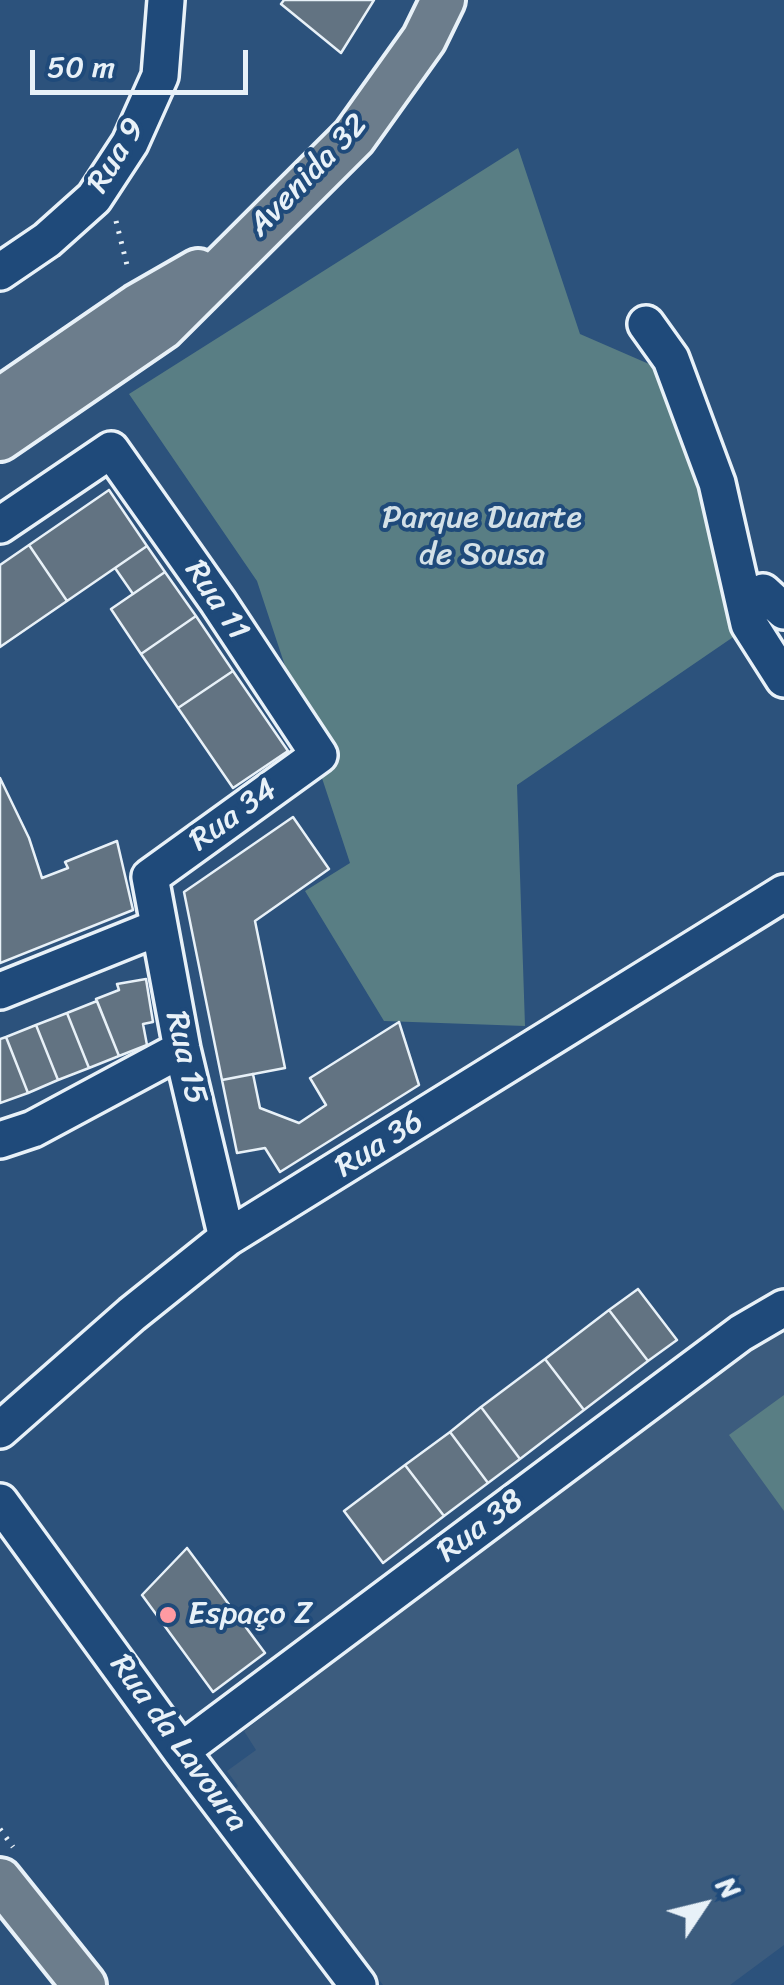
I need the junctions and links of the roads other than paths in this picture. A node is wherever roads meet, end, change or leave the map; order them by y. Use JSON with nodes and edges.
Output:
{"nodes":[{"id":1,"x":166,"y":0,"type":"edge"},
{"id":2,"x":442,"y":0,"type":"edge"},
{"id":3,"x":238,"y":249,"type":"junction"},
{"id":4,"x":0,"y":272,"type":"edge"},
{"id":5,"x":646,"y":324,"type":"dead end"},
{"id":6,"x":0,"y":400,"type":"edge"},
{"id":7,"x":0,"y":440,"type":"edge"},
{"id":8,"x":0,"y":525,"type":"edge"},
{"id":9,"x":784,"y":679,"type":"edge"},
{"id":10,"x":319,"y":755,"type":"joint"},
{"id":11,"x":150,"y":877,"type":"joint"},
{"id":12,"x":784,"y":893,"type":"edge"},
{"id":13,"x":157,"y":928,"type":"junction"},
{"id":14,"x":0,"y":991,"type":"edge"},
{"id":15,"x":182,"y":1048,"type":"junction"},
{"id":16,"x":0,"y":1140,"type":"edge"},
{"id":17,"x":227,"y":1238,"type":"junction"},
{"id":18,"x":784,"y":1308,"type":"edge"},
{"id":19,"x":0,"y":1430,"type":"edge"},
{"id":20,"x":0,"y":1502,"type":"edge"},
{"id":21,"x":181,"y":1751,"type":"junction"},
{"id":22,"x":0,"y":1880,"type":"edge"},
{"id":23,"x":84,"y":1985,"type":"edge"},
{"id":24,"x":358,"y":1985,"type":"edge"}],
"edges":[{"from":1,"to":4,"type":"street","name":"Rua 9"},
{"from":2,"to":3,"type":"main road","name":"Avenida 32"},
{"from":3,"to":6,"type":"main road","name":"Avenida 32"},
{"from":3,"to":7,"type":"main road","name":"Avenida 32"},
{"from":5,"to":9,"type":"street"},
{"from":8,"to":10,"type":"street","name":"Rua 11"},
{"from":10,"to":11,"type":"street","name":"Rua 34"},
{"from":11,"to":13,"type":"street","name":"Rua 15"},
{"from":12,"to":17,"type":"street","name":"Rua 36"},
{"from":13,"to":14,"type":"street"},
{"from":13,"to":15,"type":"street","name":"Rua 15"},
{"from":15,"to":16,"type":"street"},
{"from":15,"to":17,"type":"street","name":"Rua 15"},
{"from":17,"to":19,"type":"street","name":"Rua 36"},
{"from":18,"to":21,"type":"street","name":"Rua 38"},
{"from":20,"to":21,"type":"street","name":"Rua da Lavoura"},
{"from":21,"to":24,"type":"street","name":"Rua da Lavoura"},
{"from":22,"to":23,"type":"main road"}]}
